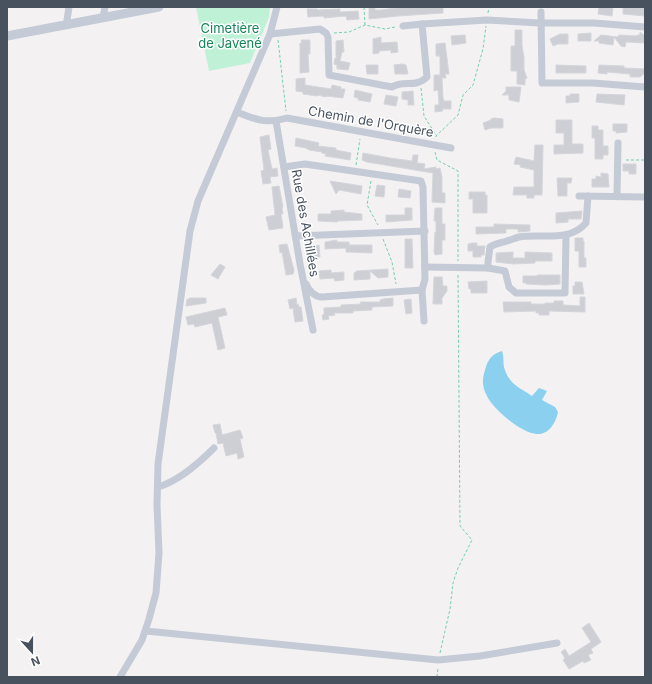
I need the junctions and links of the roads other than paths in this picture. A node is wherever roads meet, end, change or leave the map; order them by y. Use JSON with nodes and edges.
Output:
{"nodes":[{"id":1,"x":69,"y":7,"type":"edge"},
{"id":2,"x":105,"y":7,"type":"edge"},
{"id":3,"x":159,"y":7,"type":"edge"},
{"id":4,"x":277,"y":7,"type":"edge"},
{"id":5,"x":540,"y":12,"type":"dead end"},
{"id":6,"x":103,"y":18,"type":"junction"},
{"id":7,"x":422,"y":24,"type":"junction"},
{"id":8,"x":540,"y":24,"type":"junction"},
{"id":9,"x":69,"y":25,"type":"junction"},
{"id":10,"x":403,"y":26,"type":"road end"},
{"id":11,"x":645,"y":27,"type":"edge"},
{"id":12,"x":274,"y":33,"type":"junction"},
{"id":13,"x":7,"y":36,"type":"edge"},
{"id":14,"x":645,"y":87,"type":"edge"},
{"id":15,"x":237,"y":112,"type":"junction"},
{"id":16,"x":276,"y":121,"type":"junction"},
{"id":17,"x":618,"y":143,"type":"dead end"},
{"id":18,"x":451,"y":148,"type":"dead end"},
{"id":19,"x":284,"y":167,"type":"junction"},
{"id":20,"x":579,"y":196,"type":"dead end"},
{"id":21,"x":588,"y":196,"type":"junction"},
{"id":22,"x":618,"y":196,"type":"junction"},
{"id":23,"x":645,"y":197,"type":"edge"},
{"id":24,"x":425,"y":231,"type":"junction"},
{"id":25,"x":566,"y":235,"type":"junction"},
{"id":26,"x":296,"y":236,"type":"junction"},
{"id":27,"x":425,"y":267,"type":"junction"},
{"id":28,"x":488,"y":268,"type":"junction"},
{"id":29,"x":305,"y":282,"type":"junction"},
{"id":30,"x":422,"y":290,"type":"junction"},
{"id":31,"x":319,"y":297,"type":"junction"},
{"id":32,"x":310,"y":311,"type":"junction"},
{"id":33,"x":424,"y":321,"type":"dead end"},
{"id":34,"x":313,"y":330,"type":"dead end"},
{"id":35,"x":214,"y":448,"type":"dead end"},
{"id":36,"x":158,"y":486,"type":"junction"},
{"id":37,"x":146,"y":631,"type":"junction"},
{"id":38,"x":557,"y":643,"type":"dead end"},
{"id":39,"x":120,"y":677,"type":"edge"}],
"edges":[{"from":1,"to":9,"type":"street"},
{"from":2,"to":6,"type":"street"},
{"from":3,"to":6,"type":"street"},
{"from":4,"to":12,"type":"street"},
{"from":5,"to":8,"type":"street"},
{"from":6,"to":9,"type":"street"},
{"from":7,"to":8,"type":"street"},
{"from":7,"to":10,"type":"street"},
{"from":7,"to":12,"type":"street"},
{"from":8,"to":11,"type":"street"},
{"from":8,"to":14,"type":"street"},
{"from":9,"to":13,"type":"street"},
{"from":12,"to":15,"type":"street"},
{"from":15,"to":16,"type":"street"},
{"from":15,"to":36,"type":"street"},
{"from":16,"to":18,"type":"street","name":"Chemin de l'Orquère"},
{"from":16,"to":19,"type":"street","name":"Rue des Achillées"},
{"from":17,"to":22,"type":"street"},
{"from":19,"to":24,"type":"street"},
{"from":19,"to":26,"type":"street","name":"Rue des Achillées"},
{"from":20,"to":21,"type":"street"},
{"from":21,"to":22,"type":"street"},
{"from":21,"to":25,"type":"street"},
{"from":22,"to":23,"type":"street"},
{"from":24,"to":26,"type":"street"},
{"from":24,"to":27,"type":"street"},
{"from":25,"to":28,"type":"street"},
{"from":25,"to":28,"type":"street"},
{"from":26,"to":29,"type":"street","name":"Rue des Achillées"},
{"from":27,"to":28,"type":"street"},
{"from":27,"to":30,"type":"street"},
{"from":29,"to":31,"type":"street"},
{"from":29,"to":32,"type":"street","name":"Rue des Achillées"},
{"from":30,"to":31,"type":"street"},
{"from":30,"to":33,"type":"street"},
{"from":31,"to":32,"type":"street"},
{"from":32,"to":34,"type":"street","name":"Rue des Achillées"},
{"from":35,"to":36,"type":"street"},
{"from":36,"to":37,"type":"street"},
{"from":37,"to":38,"type":"street"},
{"from":37,"to":39,"type":"street"}]}
